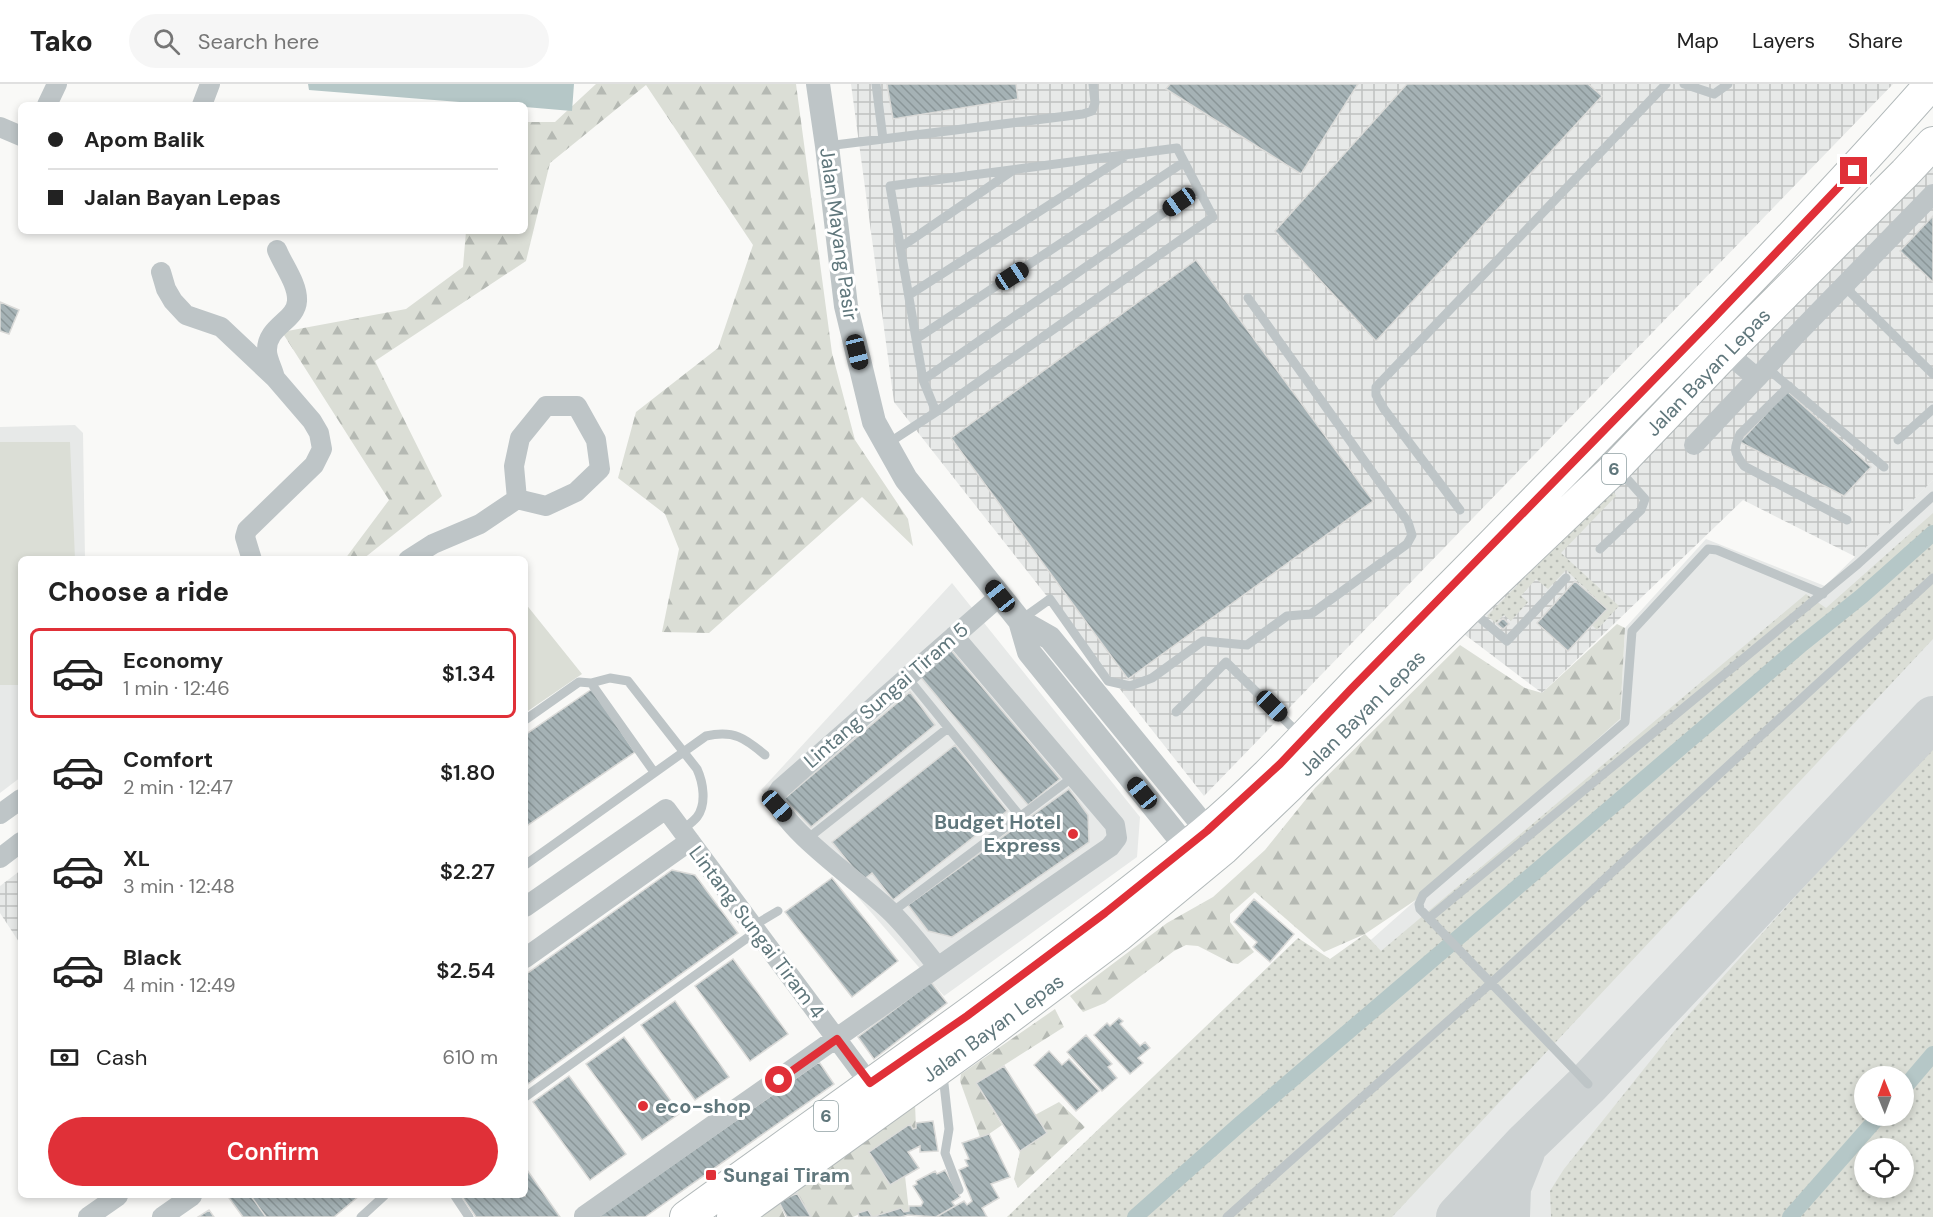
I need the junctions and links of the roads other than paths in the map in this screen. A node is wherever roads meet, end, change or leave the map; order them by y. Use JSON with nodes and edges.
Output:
{"nodes":[{"id":1,"x":57,"y":84,"type":"edge"},
{"id":2,"x":210,"y":84,"type":"edge"},
{"id":3,"x":818,"y":84,"type":"edge"},
{"id":4,"x":876,"y":84,"type":"edge"},
{"id":5,"x":1093,"y":84,"type":"edge"},
{"id":6,"x":1666,"y":84,"type":"edge"},
{"id":7,"x":1684,"y":84,"type":"edge"},
{"id":8,"x":1728,"y":84,"type":"edge"},
{"id":9,"x":1931,"y":84,"type":"edge"},
{"id":10,"x":48,"y":102,"type":"edge"},
{"id":11,"x":203,"y":102,"type":"edge"},
{"id":12,"x":0,"y":127,"type":"edge"},
{"id":13,"x":18,"y":135,"type":"edge"},
{"id":14,"x":883,"y":140,"type":"junction"},
{"id":15,"x":1933,"y":142,"type":"edge"},
{"id":16,"x":828,"y":146,"type":"junction"},
{"id":17,"x":1126,"y":155,"type":"junction"},
{"id":18,"x":1184,"y":162,"type":"junction"},
{"id":19,"x":1014,"y":170,"type":"junction"},
{"id":20,"x":1198,"y":189,"type":"junction"},
{"id":21,"x":1933,"y":194,"type":"edge"},
{"id":22,"x":901,"y":248,"type":"junction"},
{"id":23,"x":278,"y":249,"type":"dead end"},
{"id":24,"x":161,"y":272,"type":"dead end"},
{"id":25,"x":1844,"y":286,"type":"junction"},
{"id":26,"x":909,"y":296,"type":"junction"},
{"id":27,"x":1248,"y":298,"type":"dead end"},
{"id":28,"x":916,"y":339,"type":"junction"},
{"id":29,"x":1726,"y":352,"type":"junction"},
{"id":30,"x":1762,"y":373,"type":"junction"},
{"id":31,"x":1933,"y":374,"type":"edge"},
{"id":32,"x":275,"y":378,"type":"junction"},
{"id":33,"x":923,"y":380,"type":"junction"},
{"id":34,"x":1789,"y":386,"type":"junction"},
{"id":35,"x":1933,"y":409,"type":"edge"},
{"id":36,"x":936,"y":412,"type":"junction"},
{"id":37,"x":1898,"y":440,"type":"dead end"},
{"id":38,"x":886,"y":444,"type":"junction"},
{"id":39,"x":1694,"y":445,"type":"dead end"},
{"id":40,"x":1616,"y":467,"type":"junction"},
{"id":41,"x":1884,"y":467,"type":"dead end"},
{"id":42,"x":1933,"y":496,"type":"edge"},
{"id":43,"x":517,"y":498,"type":"junction"},
{"id":44,"x":1460,"y":510,"type":"dead end"},
{"id":45,"x":1847,"y":520,"type":"dead end"},
{"id":46,"x":1600,"y":549,"type":"dead end"},
{"id":47,"x":251,"y":556,"type":"edge"},
{"id":48,"x":414,"y":556,"type":"edge"},
{"id":49,"x":1566,"y":578,"type":"dead end"},
{"id":50,"x":1933,"y":578,"type":"edge"},
{"id":51,"x":1823,"y":594,"type":"junction"},
{"id":52,"x":1000,"y":596,"type":"junction"},
{"id":53,"x":1468,"y":608,"type":"junction"},
{"id":54,"x":1020,"y":621,"type":"junction"},
{"id":55,"x":954,"y":636,"type":"junction"},
{"id":56,"x":907,"y":677,"type":"junction"},
{"id":57,"x":591,"y":683,"type":"junction"},
{"id":58,"x":1176,"y":712,"type":"dead end"},
{"id":59,"x":528,"y":718,"type":"edge"},
{"id":60,"x":948,"y":728,"type":"junction"},
{"id":61,"x":1304,"y":738,"type":"junction"},
{"id":62,"x":683,"y":752,"type":"junction"},
{"id":63,"x":765,"y":755,"type":"dead end"},
{"id":64,"x":654,"y":772,"type":"junction"},
{"id":65,"x":1073,"y":777,"type":"junction"},
{"id":66,"x":1288,"y":787,"type":"junction"},
{"id":67,"x":18,"y":801,"type":"edge"},
{"id":68,"x":0,"y":814,"type":"edge"},
{"id":69,"x":1020,"y":816,"type":"junction"},
{"id":70,"x":686,"y":836,"type":"junction"},
{"id":71,"x":807,"y":839,"type":"junction"},
{"id":72,"x":18,"y":844,"type":"edge"},
{"id":73,"x":1204,"y":848,"type":"junction"},
{"id":74,"x":0,"y":858,"type":"edge"},
{"id":75,"x":528,"y":864,"type":"edge"},
{"id":76,"x":528,"y":902,"type":"edge"},
{"id":77,"x":778,"y":910,"type":"dead end"},
{"id":78,"x":892,"y":912,"type":"junction"},
{"id":79,"x":1429,"y":918,"type":"junction"},
{"id":80,"x":1139,"y":920,"type":"junction"},
{"id":81,"x":755,"y":929,"type":"junction"},
{"id":82,"x":528,"y":956,"type":"edge"},
{"id":83,"x":938,"y":966,"type":"junction"},
{"id":84,"x":1490,"y":984,"type":"junction"},
{"id":85,"x":837,"y":1039,"type":"junction"},
{"id":86,"x":942,"y":1066,"type":"junction"},
{"id":87,"x":870,"y":1083,"type":"junction"},
{"id":88,"x":1588,"y":1084,"type":"dead end"},
{"id":89,"x":528,"y":1095,"type":"edge"},
{"id":90,"x":959,"y":1190,"type":"dead end"},
{"id":91,"x":114,"y":1198,"type":"edge"},
{"id":92,"x":189,"y":1198,"type":"edge"},
{"id":93,"x":382,"y":1198,"type":"edge"},
{"id":94,"x":456,"y":1198,"type":"edge"},
{"id":95,"x":584,"y":1215,"type":"dead end"},
{"id":96,"x":88,"y":1217,"type":"edge"},
{"id":97,"x":162,"y":1217,"type":"edge"},
{"id":98,"x":361,"y":1217,"type":"edge"},
{"id":99,"x":469,"y":1217,"type":"edge"},
{"id":100,"x":686,"y":1217,"type":"edge"},
{"id":101,"x":733,"y":1217,"type":"edge"},
{"id":102,"x":1227,"y":1217,"type":"edge"}],
"edges":[{"from":1,"to":10,"type":"street"},
{"from":2,"to":11,"type":"street"},
{"from":3,"to":16,"type":"street","name":"Jalan Mayang Pasir"},
{"from":4,"to":14,"type":"lane"},
{"from":5,"to":14,"type":"lane"},
{"from":6,"to":44,"type":"lane"},
{"from":7,"to":8,"type":"lane"},
{"from":9,"to":61,"type":"highway","name":"Jalan Bayan Lepas","number":"6"},
{"from":12,"to":13,"type":"street"},
{"from":14,"to":16,"type":"lane"},
{"from":15,"to":29,"type":"highway","name":"Jalan Bayan Lepas","number":"6"},
{"from":16,"to":38,"type":"street","name":"Jalan Mayang Pasir"},
{"from":17,"to":18,"type":"lane"},
{"from":17,"to":19,"type":"lane"},
{"from":17,"to":26,"type":"lane"},
{"from":18,"to":20,"type":"lane"},
{"from":18,"to":28,"type":"lane"},
{"from":19,"to":22,"type":"lane"},
{"from":19,"to":22,"type":"lane"},
{"from":20,"to":33,"type":"lane"},
{"from":20,"to":36,"type":"lane"},
{"from":21,"to":25,"type":"street"},
{"from":22,"to":26,"type":"lane"},
{"from":23,"to":32,"type":"street"},
{"from":24,"to":32,"type":"street"},
{"from":25,"to":30,"type":"street"},
{"from":25,"to":31,"type":"lane"},
{"from":26,"to":28,"type":"lane"},
{"from":27,"to":54,"type":"lane"},
{"from":28,"to":33,"type":"lane"},
{"from":29,"to":30,"type":"street"},
{"from":29,"to":40,"type":"highway","name":"Jalan Bayan Lepas","number":"6"},
{"from":30,"to":34,"type":"lane"},
{"from":30,"to":39,"type":"street"},
{"from":32,"to":47,"type":"street"},
{"from":33,"to":36,"type":"lane"},
{"from":34,"to":41,"type":"lane"},
{"from":34,"to":45,"type":"lane"},
{"from":35,"to":37,"type":"lane"},
{"from":36,"to":38,"type":"lane"},
{"from":38,"to":52,"type":"street","name":"Jalan Mayang Pasir"},
{"from":40,"to":46,"type":"lane"},
{"from":40,"to":53,"type":"highway","name":"Jalan Bayan Lepas","number":"6"},
{"from":42,"to":51,"type":"lane"},
{"from":43,"to":43,"type":"street"},
{"from":43,"to":48,"type":"street"},
{"from":49,"to":53,"type":"lane"},
{"from":50,"to":84,"type":"lane"},
{"from":51,"to":79,"type":"lane"},
{"from":51,"to":79,"type":"lane"},
{"from":52,"to":54,"type":"street","name":"Jalan Mayang Pasir"},
{"from":52,"to":55,"type":"street","name":"Lintang Sungai Tiram 5"},
{"from":53,"to":66,"type":"highway","name":"Jalan Bayan Lepas","number":"6"},
{"from":54,"to":73,"type":"street","name":"Jalan Mayang Pasir"},
{"from":55,"to":56,"type":"street","name":"Lintang Sungai Tiram 5"},
{"from":55,"to":65,"type":"street"},
{"from":56,"to":60,"type":"lane"},
{"from":56,"to":71,"type":"street","name":"Lintang Sungai Tiram 5"},
{"from":57,"to":59,"type":"lane"},
{"from":57,"to":62,"type":"lane"},
{"from":57,"to":64,"type":"lane"},
{"from":58,"to":61,"type":"lane"},
{"from":60,"to":69,"type":"lane"},
{"from":60,"to":71,"type":"lane"},
{"from":61,"to":73,"type":"highway","name":"Jalan Bayan Lepas","number":"6"},
{"from":62,"to":63,"type":"lane"},
{"from":62,"to":64,"type":"lane"},
{"from":62,"to":70,"type":"lane"},
{"from":64,"to":75,"type":"lane"},
{"from":65,"to":69,"type":"lane"},
{"from":65,"to":83,"type":"street"},
{"from":66,"to":73,"type":"highway","name":"Jalan Bayan Lepas","number":"6"},
{"from":66,"to":80,"type":"highway"},
{"from":67,"to":68,"type":"street"},
{"from":69,"to":78,"type":"lane"},
{"from":70,"to":76,"type":"street","name":"Lintang Sungai Tiram 4"},
{"from":70,"to":81,"type":"street","name":"Lintang Sungai Tiram 4"},
{"from":70,"to":82,"type":"street"},
{"from":71,"to":78,"type":"street"},
{"from":72,"to":74,"type":"street"},
{"from":73,"to":80,"type":"highway","name":"Jalan Bayan Lepas","number":"6"},
{"from":73,"to":87,"type":"highway","name":"Jalan Bayan Lepas","number":"6"},
{"from":77,"to":81,"type":"lane"},
{"from":78,"to":83,"type":"street"},
{"from":79,"to":84,"type":"lane"},
{"from":80,"to":86,"type":"highway","name":"Jalan Bayan Lepas","number":"6"},
{"from":81,"to":85,"type":"street","name":"Lintang Sungai Tiram 4"},
{"from":81,"to":89,"type":"lane"},
{"from":83,"to":85,"type":"street"},
{"from":84,"to":88,"type":"lane"},
{"from":84,"to":102,"type":"lane"},
{"from":85,"to":87,"type":"street","name":"Lintang Sungai Tiram 4"},
{"from":85,"to":95,"type":"street"},
{"from":86,"to":90,"type":"lane"},
{"from":86,"to":101,"type":"highway","name":"Jalan Bayan Lepas","number":"6"},
{"from":87,"to":100,"type":"highway","name":"Jalan Bayan Lepas","number":"6"},
{"from":91,"to":96,"type":"street"},
{"from":92,"to":97,"type":"street"},
{"from":93,"to":98,"type":"lane"},
{"from":94,"to":99,"type":"lane"}]}
